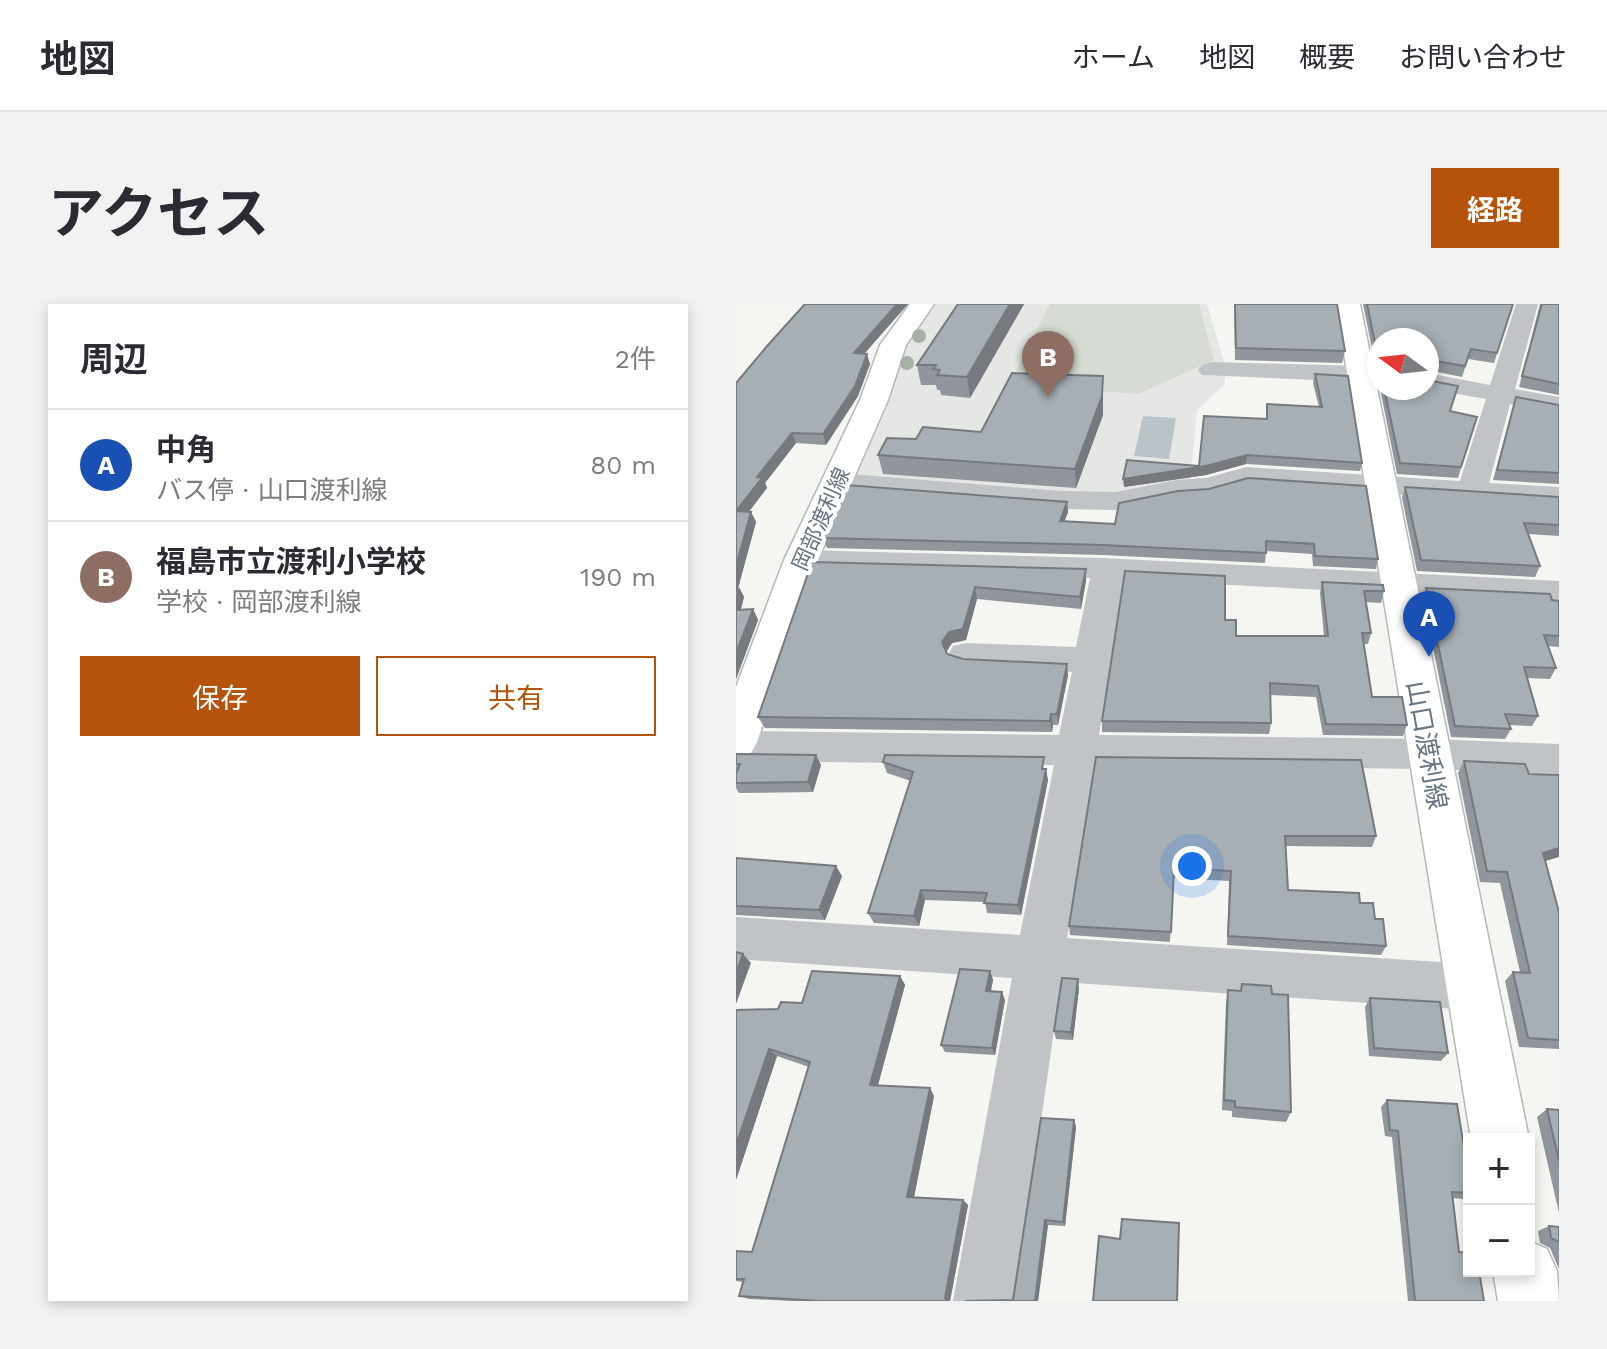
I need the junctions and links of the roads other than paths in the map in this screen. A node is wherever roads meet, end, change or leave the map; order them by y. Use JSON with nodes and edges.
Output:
{"nodes":[{"id":1,"x":922,"y":304,"type":"edge"},
{"id":2,"x":1348,"y":304,"type":"edge"},
{"id":3,"x":1527,"y":304,"type":"edge"},
{"id":4,"x":1211,"y":370,"type":"dead end"},
{"id":5,"x":1366,"y":371,"type":"edge"},
{"id":6,"x":1439,"y":383,"type":"edge"},
{"id":7,"x":1501,"y":394,"type":"junction"},
{"id":8,"x":1559,"y":405,"type":"edge"},
{"id":9,"x":837,"y":482,"type":"junction"},
{"id":10,"x":1381,"y":486,"type":"junction"},
{"id":11,"x":1472,"y":489,"type":"junction"},
{"id":12,"x":1559,"y":496,"type":"edge"},
{"id":13,"x":801,"y":560,"type":"junction"},
{"id":14,"x":1108,"y":569,"type":"junction"},
{"id":15,"x":1398,"y":584,"type":"junction"},
{"id":16,"x":1559,"y":592,"type":"edge"},
{"id":17,"x":966,"y":655,"type":"dead end"},
{"id":18,"x":1092,"y":660,"type":"junction"},
{"id":19,"x":736,"y":744,"type":"edge"},
{"id":20,"x":1077,"y":750,"type":"junction"},
{"id":21,"x":1428,"y":754,"type":"junction"},
{"id":22,"x":1559,"y":759,"type":"edge"},
{"id":23,"x":736,"y":938,"type":"edge"},
{"id":24,"x":1040,"y":958,"type":"junction"},
{"id":25,"x":1471,"y":987,"type":"junction"},
{"id":26,"x":1499,"y":1133,"type":"edge"},
{"id":27,"x":1526,"y":1277,"type":"edge"},
{"id":28,"x":984,"y":1301,"type":"edge"},
{"id":29,"x":1530,"y":1301,"type":"edge"}],
"edges":[{"from":1,"to":9,"type":"main road","name":"岡部渡利線"},
{"from":2,"to":5,"type":"main road","name":"山口渡利線"},
{"from":3,"to":7,"type":"street"},
{"from":4,"to":5,"type":"street"},
{"from":5,"to":10,"type":"main road","name":"山口渡利線"},
{"from":6,"to":7,"type":"street"},
{"from":7,"to":8,"type":"street"},
{"from":7,"to":11,"type":"street"},
{"from":9,"to":10,"type":"street"},
{"from":9,"to":13,"type":"main road","name":"岡部渡利線"},
{"from":10,"to":11,"type":"street"},
{"from":10,"to":15,"type":"main road","name":"山口渡利線"},
{"from":11,"to":12,"type":"street"},
{"from":13,"to":14,"type":"street"},
{"from":13,"to":19,"type":"main road","name":"岡部渡利線"},
{"from":14,"to":15,"type":"street"},
{"from":14,"to":18,"type":"street"},
{"from":15,"to":16,"type":"street"},
{"from":15,"to":21,"type":"main road","name":"山口渡利線"},
{"from":17,"to":18,"type":"street"},
{"from":18,"to":20,"type":"street"},
{"from":19,"to":20,"type":"street"},
{"from":20,"to":21,"type":"street"},
{"from":20,"to":24,"type":"street"},
{"from":21,"to":22,"type":"street"},
{"from":21,"to":25,"type":"main road","name":"山口渡利線"},
{"from":23,"to":24,"type":"street"},
{"from":24,"to":25,"type":"street"},
{"from":24,"to":28,"type":"street"},
{"from":25,"to":26,"type":"main road","name":"山口渡利線"},
{"from":27,"to":29,"type":"main road"}]}
